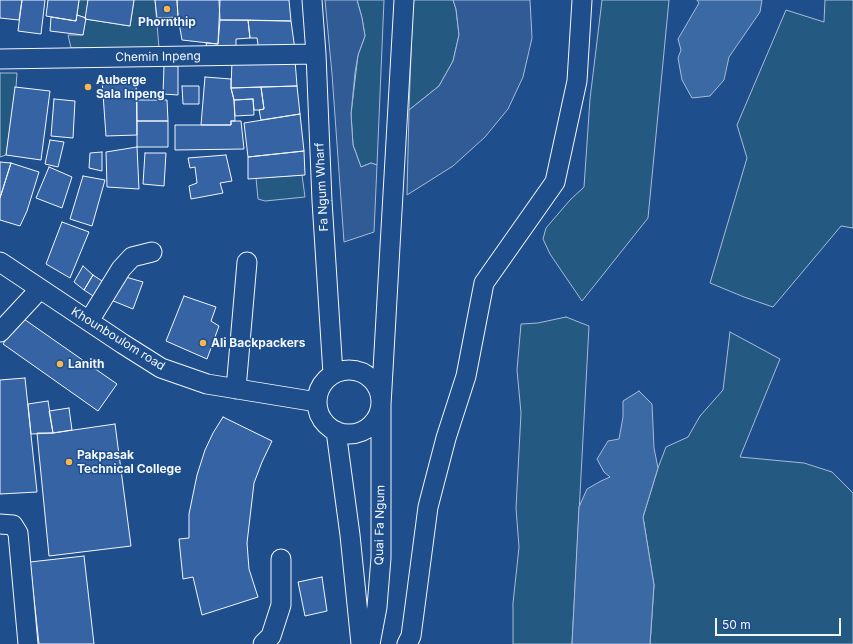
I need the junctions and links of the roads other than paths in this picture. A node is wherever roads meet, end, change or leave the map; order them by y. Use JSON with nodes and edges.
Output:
{"nodes":[{"id":1,"x":312,"y":0,"type":"edge"},
{"id":2,"x":404,"y":0,"type":"edge"},
{"id":3,"x":582,"y":0,"type":"edge"},
{"id":4,"x":316,"y":54,"type":"junction"},
{"id":5,"x":0,"y":59,"type":"edge"},
{"id":6,"x":152,"y":252,"type":"dead end"},
{"id":7,"x":0,"y":262,"type":"edge"},
{"id":8,"x":247,"y":262,"type":"dead end"},
{"id":9,"x":40,"y":289,"type":"junction"},
{"id":10,"x":89,"y":321,"type":"junction"},
{"id":11,"x":0,"y":332,"type":"edge"},
{"id":12,"x":333,"y":374,"type":"junction"},
{"id":13,"x":236,"y":389,"type":"junction"},
{"id":14,"x":317,"y":402,"type":"junction"},
{"id":15,"x":381,"y":405,"type":"junction"},
{"id":16,"x":336,"y":431,"type":"junction"},
{"id":17,"x":0,"y":524,"type":"edge"},
{"id":18,"x":281,"y":560,"type":"dead end"},
{"id":19,"x":28,"y":644,"type":"edge"},
{"id":20,"x":263,"y":644,"type":"edge"},
{"id":21,"x":361,"y":644,"type":"edge"},
{"id":22,"x":370,"y":644,"type":"edge"},
{"id":23,"x":407,"y":644,"type":"edge"}],
"edges":[{"from":1,"to":4,"type":"street","name":"Fa Ngum Wharf"},
{"from":2,"to":15,"type":"street"},
{"from":3,"to":23,"type":"street"},
{"from":4,"to":5,"type":"street","name":"Chemin Inpeng"},
{"from":4,"to":12,"type":"street","name":"Fa Ngum Wharf"},
{"from":6,"to":10,"type":"street"},
{"from":7,"to":9,"type":"street","name":"Khounboulom road"},
{"from":8,"to":13,"type":"street"},
{"from":9,"to":10,"type":"street","name":"Khounboulom road"},
{"from":9,"to":11,"type":"street"},
{"from":10,"to":13,"type":"street","name":"Khounboulom road"},
{"from":12,"to":14,"type":"street"},
{"from":12,"to":15,"type":"street"},
{"from":13,"to":14,"type":"street","name":"Khounboulom road"},
{"from":14,"to":16,"type":"street"},
{"from":15,"to":16,"type":"street"},
{"from":15,"to":22,"type":"street","name":"Quai Fa Ngum"},
{"from":16,"to":21,"type":"street"},
{"from":17,"to":19,"type":"street"},
{"from":18,"to":20,"type":"street"}]}
